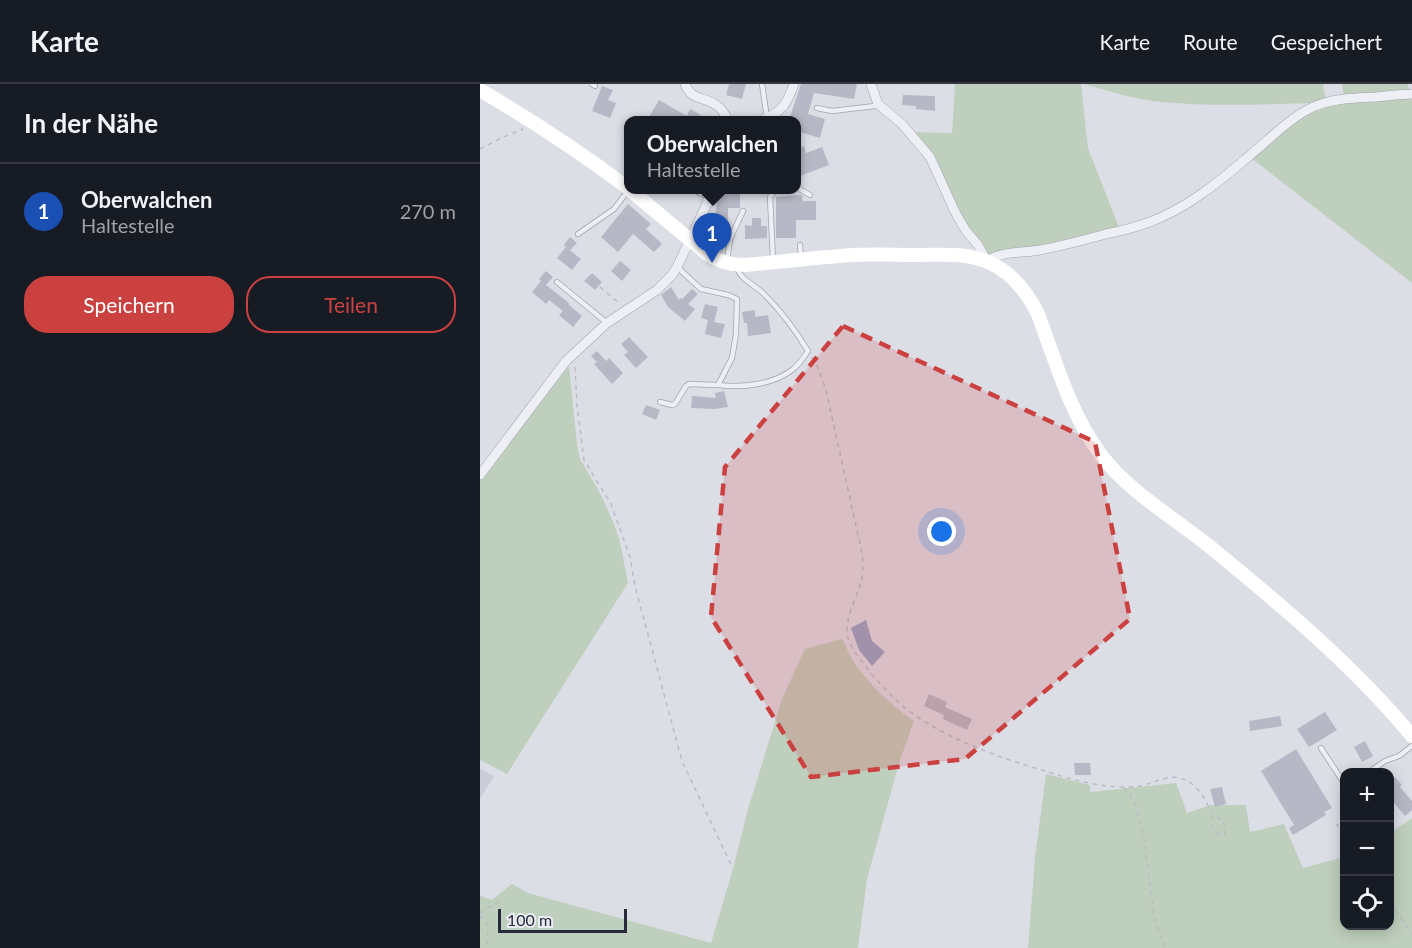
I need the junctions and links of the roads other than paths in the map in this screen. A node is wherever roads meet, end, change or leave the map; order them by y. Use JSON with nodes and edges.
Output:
{"nodes":[{"id":1,"x":685,"y":84,"type":"edge"},
{"id":2,"x":762,"y":84,"type":"edge"},
{"id":3,"x":794,"y":84,"type":"edge"},
{"id":4,"x":871,"y":84,"type":"edge"},
{"id":5,"x":480,"y":90,"type":"edge"},
{"id":6,"x":1412,"y":94,"type":"edge"},
{"id":7,"x":878,"y":104,"type":"junction"},
{"id":8,"x":817,"y":108,"type":"dead end"},
{"id":9,"x":726,"y":116,"type":"edge"},
{"id":10,"x":764,"y":116,"type":"edge"},
{"id":11,"x":769,"y":116,"type":"edge"},
{"id":12,"x":624,"y":185,"type":"edge"},
{"id":13,"x":801,"y":190,"type":"edge"},
{"id":14,"x":625,"y":194,"type":"edge"},
{"id":15,"x":635,"y":194,"type":"edge"},
{"id":16,"x":710,"y":194,"type":"edge"},
{"id":17,"x":772,"y":194,"type":"edge"},
{"id":18,"x":810,"y":195,"type":"dead end"},
{"id":19,"x":743,"y":211,"type":"dead end"},
{"id":20,"x":578,"y":234,"type":"dead end"},
{"id":21,"x":690,"y":240,"type":"junction"},
{"id":22,"x":800,"y":245,"type":"dead end"},
{"id":23,"x":801,"y":260,"type":"junction"},
{"id":24,"x":987,"y":261,"type":"junction"},
{"id":25,"x":774,"y":262,"type":"junction"},
{"id":26,"x":732,"y":264,"type":"junction"},
{"id":27,"x":677,"y":267,"type":"junction"},
{"id":28,"x":557,"y":282,"type":"dead end"},
{"id":29,"x":607,"y":323,"type":"junction"},
{"id":30,"x":718,"y":385,"type":"junction"},
{"id":31,"x":660,"y":402,"type":"dead end"},
{"id":32,"x":480,"y":475,"type":"edge"},
{"id":33,"x":1412,"y":736,"type":"edge"},
{"id":34,"x":1412,"y":746,"type":"edge"},
{"id":35,"x":1321,"y":748,"type":"dead end"},
{"id":36,"x":1375,"y":768,"type":"edge"},
{"id":37,"x":1340,"y":777,"type":"edge"}],
"edges":[{"from":1,"to":9,"type":"street"},
{"from":2,"to":10,"type":"lane"},
{"from":3,"to":11,"type":"street"},
{"from":4,"to":7,"type":"street"},
{"from":5,"to":12,"type":"main road"},
{"from":6,"to":24,"type":"street"},
{"from":7,"to":8,"type":"lane"},
{"from":7,"to":24,"type":"street"},
{"from":13,"to":18,"type":"lane"},
{"from":14,"to":20,"type":"lane"},
{"from":15,"to":21,"type":"main road"},
{"from":16,"to":21,"type":"street"},
{"from":17,"to":25,"type":"lane"},
{"from":19,"to":26,"type":"lane"},
{"from":21,"to":26,"type":"main road"},
{"from":21,"to":27,"type":"street"},
{"from":22,"to":23,"type":"lane"},
{"from":23,"to":24,"type":"main road"},
{"from":23,"to":25,"type":"main road"},
{"from":24,"to":33,"type":"main road"},
{"from":25,"to":26,"type":"main road"},
{"from":26,"to":30,"type":"lane"},
{"from":27,"to":29,"type":"street"},
{"from":27,"to":30,"type":"lane"},
{"from":28,"to":29,"type":"lane"},
{"from":29,"to":32,"type":"street"},
{"from":30,"to":31,"type":"lane"},
{"from":34,"to":36,"type":"lane"},
{"from":35,"to":37,"type":"lane"}]}
